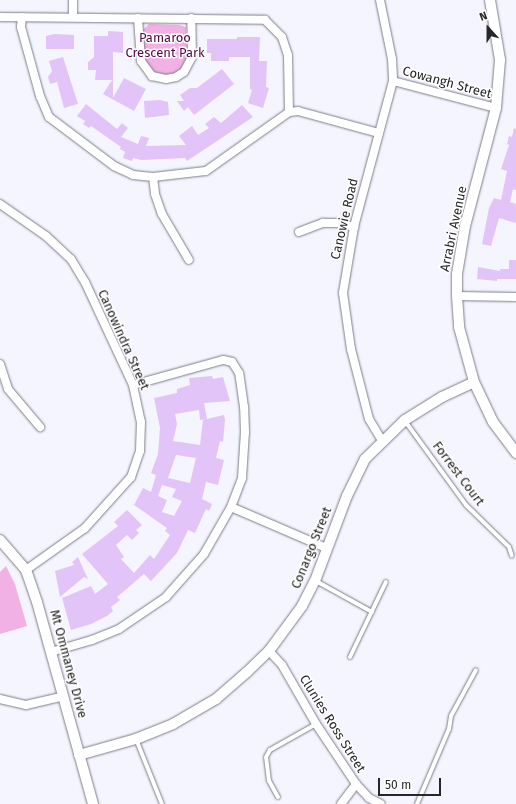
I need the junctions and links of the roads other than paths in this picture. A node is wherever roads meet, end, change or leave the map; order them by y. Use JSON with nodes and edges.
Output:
{"nodes":[{"id":1,"x":73,"y":0,"type":"edge"},
{"id":2,"x":380,"y":0,"type":"edge"},
{"id":3,"x":490,"y":0,"type":"edge"},
{"id":4,"x":73,"y":16,"type":"junction"},
{"id":5,"x":0,"y":17,"type":"edge"},
{"id":6,"x":22,"y":17,"type":"junction"},
{"id":7,"x":138,"y":18,"type":"junction"},
{"id":8,"x":191,"y":18,"type":"junction"},
{"id":9,"x":393,"y":81,"type":"junction"},
{"id":10,"x":496,"y":108,"type":"junction"},
{"id":11,"x":289,"y":112,"type":"junction"},
{"id":12,"x":379,"y":133,"type":"junction"},
{"id":13,"x":153,"y":177,"type":"junction"},
{"id":14,"x":0,"y":204,"type":"edge"},
{"id":15,"x":354,"y":227,"type":"junction"},
{"id":16,"x":299,"y":232,"type":"dead end"},
{"id":17,"x":189,"y":260,"type":"dead end"},
{"id":18,"x":457,"y":296,"type":"junction"},
{"id":19,"x":516,"y":297,"type":"edge"},
{"id":20,"x":0,"y":364,"type":"edge"},
{"id":21,"x":474,"y":382,"type":"junction"},
{"id":22,"x":133,"y":385,"type":"junction"},
{"id":23,"x":405,"y":420,"type":"junction"},
{"id":24,"x":40,"y":427,"type":"dead end"},
{"id":25,"x":382,"y":441,"type":"junction"},
{"id":26,"x":516,"y":453,"type":"edge"},
{"id":27,"x":231,"y":508,"type":"junction"},
{"id":28,"x":0,"y":540,"type":"edge"},
{"id":29,"x":326,"y":548,"type":"junction"},
{"id":30,"x":512,"y":556,"type":"dead end"},
{"id":31,"x":26,"y":570,"type":"junction"},
{"id":32,"x":315,"y":581,"type":"junction"},
{"id":33,"x":386,"y":582,"type":"dead end"},
{"id":34,"x":372,"y":612,"type":"junction"},
{"id":35,"x":269,"y":650,"type":"junction"},
{"id":36,"x":51,"y":652,"type":"junction"},
{"id":37,"x":350,"y":657,"type":"dead end"},
{"id":38,"x":476,"y":670,"type":"dead end"},
{"id":39,"x":62,"y":697,"type":"junction"},
{"id":40,"x":0,"y":699,"type":"edge"},
{"id":41,"x":316,"y":724,"type":"junction"},
{"id":42,"x":136,"y":739,"type":"junction"},
{"id":43,"x":80,"y":755,"type":"junction"},
{"id":44,"x":356,"y":784,"type":"junction"},
{"id":45,"x":278,"y":797,"type":"dead end"},
{"id":46,"x":93,"y":804,"type":"edge"},
{"id":47,"x":162,"y":804,"type":"edge"},
{"id":48,"x":341,"y":804,"type":"edge"},
{"id":49,"x":381,"y":804,"type":"edge"},
{"id":50,"x":417,"y":804,"type":"edge"}],
"edges":[{"from":1,"to":4,"type":"street"},
{"from":2,"to":9,"type":"street","name":"Canowie Road"},
{"from":3,"to":10,"type":"street","name":"Arrabri Avenue"},
{"from":4,"to":6,"type":"street"},
{"from":4,"to":7,"type":"street"},
{"from":5,"to":6,"type":"street"},
{"from":6,"to":13,"type":"street"},
{"from":7,"to":8,"type":"street"},
{"from":7,"to":8,"type":"street"},
{"from":8,"to":11,"type":"street"},
{"from":9,"to":10,"type":"street","name":"Cowangh Street"},
{"from":9,"to":12,"type":"street","name":"Canowie Road"},
{"from":10,"to":18,"type":"street","name":"Arrabri Avenue"},
{"from":11,"to":12,"type":"street"},
{"from":11,"to":13,"type":"street"},
{"from":12,"to":15,"type":"street","name":"Canowie Road"},
{"from":13,"to":17,"type":"street"},
{"from":14,"to":22,"type":"street","name":"Canowindra Street"},
{"from":15,"to":16,"type":"street"},
{"from":15,"to":25,"type":"street","name":"Canowie Road"},
{"from":18,"to":19,"type":"street"},
{"from":18,"to":21,"type":"street","name":"Arrabri Avenue"},
{"from":20,"to":24,"type":"street"},
{"from":21,"to":23,"type":"street","name":"Conargo Street"},
{"from":21,"to":26,"type":"street","name":"Arrabri Avenue"},
{"from":22,"to":27,"type":"street"},
{"from":22,"to":31,"type":"street","name":"Canowindra Street"},
{"from":23,"to":25,"type":"street","name":"Conargo Street"},
{"from":23,"to":30,"type":"lane","name":"Forrest Court"},
{"from":25,"to":29,"type":"street","name":"Conargo Street"},
{"from":27,"to":29,"type":"street"},
{"from":27,"to":36,"type":"street"},
{"from":28,"to":31,"type":"street","name":"Mt Ommaney Drive"},
{"from":29,"to":32,"type":"street","name":"Conargo Street"},
{"from":31,"to":36,"type":"street","name":"Mt Ommaney Drive"},
{"from":32,"to":34,"type":"lane"},
{"from":32,"to":35,"type":"street","name":"Conargo Street"},
{"from":33,"to":34,"type":"lane"},
{"from":34,"to":37,"type":"lane"},
{"from":35,"to":41,"type":"street","name":"Clunies Ross Street"},
{"from":35,"to":42,"type":"street","name":"Conargo Street"},
{"from":36,"to":39,"type":"street","name":"Mt Ommaney Drive"},
{"from":38,"to":50,"type":"lane"},
{"from":39,"to":40,"type":"street"},
{"from":39,"to":43,"type":"street","name":"Mt Ommaney Drive"},
{"from":41,"to":44,"type":"street","name":"Clunies Ross Street"},
{"from":41,"to":45,"type":"lane"},
{"from":42,"to":43,"type":"street","name":"Conargo Street"},
{"from":42,"to":47,"type":"lane"},
{"from":43,"to":46,"type":"street","name":"Mt Ommaney Drive"},
{"from":44,"to":48,"type":"street"},
{"from":44,"to":49,"type":"street","name":"Clunies Ross Street"}]}
